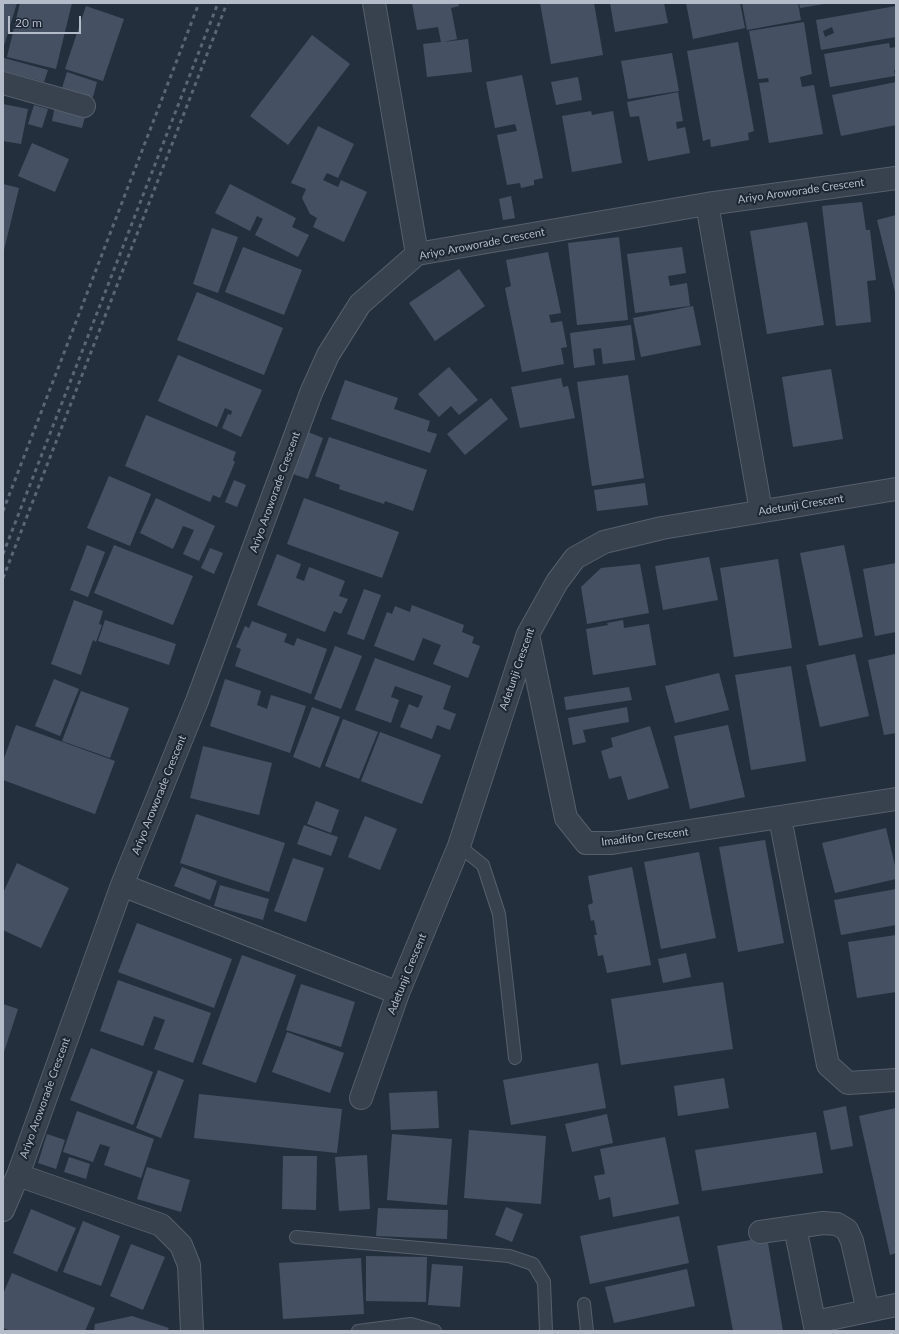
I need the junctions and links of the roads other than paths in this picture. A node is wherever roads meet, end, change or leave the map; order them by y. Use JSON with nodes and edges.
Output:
{"nodes":[{"id":1,"x":374,"y":3,"type":"edge"},
{"id":2,"x":3,"y":84,"type":"edge"},
{"id":3,"x":84,"y":106,"type":"dead end"},
{"id":4,"x":896,"y":178,"type":"edge"},
{"id":5,"x":707,"y":204,"type":"junction"},
{"id":6,"x":417,"y":254,"type":"junction"},
{"id":7,"x":896,"y":489,"type":"edge"},
{"id":8,"x":761,"y":511,"type":"junction"},
{"id":9,"x":528,"y":634,"type":"junction"},
{"id":10,"x":896,"y":799,"type":"edge"},
{"id":11,"x":780,"y":818,"type":"junction"},
{"id":12,"x":459,"y":846,"type":"junction"},
{"id":13,"x":122,"y":885,"type":"junction"},
{"id":14,"x":398,"y":993,"type":"junction"},
{"id":15,"x":514,"y":1058,"type":"dead end"},
{"id":16,"x":896,"y":1080,"type":"edge"},
{"id":17,"x":361,"y":1098,"type":"dead end"},
{"id":18,"x":18,"y":1175,"type":"junction"},
{"id":19,"x":3,"y":1210,"type":"edge"},
{"id":20,"x":795,"y":1227,"type":"junction"},
{"id":21,"x":760,"y":1232,"type":"dead end"},
{"id":22,"x":296,"y":1237,"type":"dead end"},
{"id":23,"x":584,"y":1304,"type":"dead end"},
{"id":24,"x":896,"y":1305,"type":"edge"},
{"id":25,"x":868,"y":1311,"type":"junction"},
{"id":26,"x":816,"y":1327,"type":"edge"},
{"id":27,"x":192,"y":1331,"type":"edge"},
{"id":28,"x":358,"y":1331,"type":"edge"},
{"id":29,"x":435,"y":1331,"type":"edge"},
{"id":30,"x":546,"y":1331,"type":"edge"},
{"id":31,"x":586,"y":1331,"type":"edge"}],
"edges":[{"from":1,"to":6,"type":"street"},
{"from":2,"to":3,"type":"street"},
{"from":4,"to":5,"type":"street","name":"Ariyo Aroworade Crescent"},
{"from":5,"to":6,"type":"street","name":"Ariyo Aroworade Crescent"},
{"from":5,"to":8,"type":"street"},
{"from":6,"to":13,"type":"street","name":"Ariyo Aroworade Crescent"},
{"from":7,"to":8,"type":"street","name":"Adetunji Crescent"},
{"from":8,"to":9,"type":"street","name":"Adetunji Crescent"},
{"from":9,"to":11,"type":"street","name":"Imadifon Crescent"},
{"from":9,"to":12,"type":"street","name":"Adetunji Crescent"},
{"from":10,"to":11,"type":"street","name":"Imadifon Crescent"},
{"from":11,"to":16,"type":"street"},
{"from":12,"to":14,"type":"street","name":"Adetunji Crescent"},
{"from":12,"to":15,"type":"lane"},
{"from":13,"to":14,"type":"street"},
{"from":13,"to":18,"type":"street","name":"Ariyo Aroworade Crescent"},
{"from":14,"to":17,"type":"street","name":"Adetunji Crescent"},
{"from":18,"to":19,"type":"street","name":"Ariyo Aroworade Crescent"},
{"from":18,"to":27,"type":"street"},
{"from":20,"to":21,"type":"street"},
{"from":20,"to":25,"type":"street"},
{"from":20,"to":26,"type":"street"},
{"from":22,"to":30,"type":"lane"},
{"from":23,"to":31,"type":"lane"},
{"from":24,"to":25,"type":"street"},
{"from":25,"to":26,"type":"street"},
{"from":28,"to":29,"type":"lane"}]}
